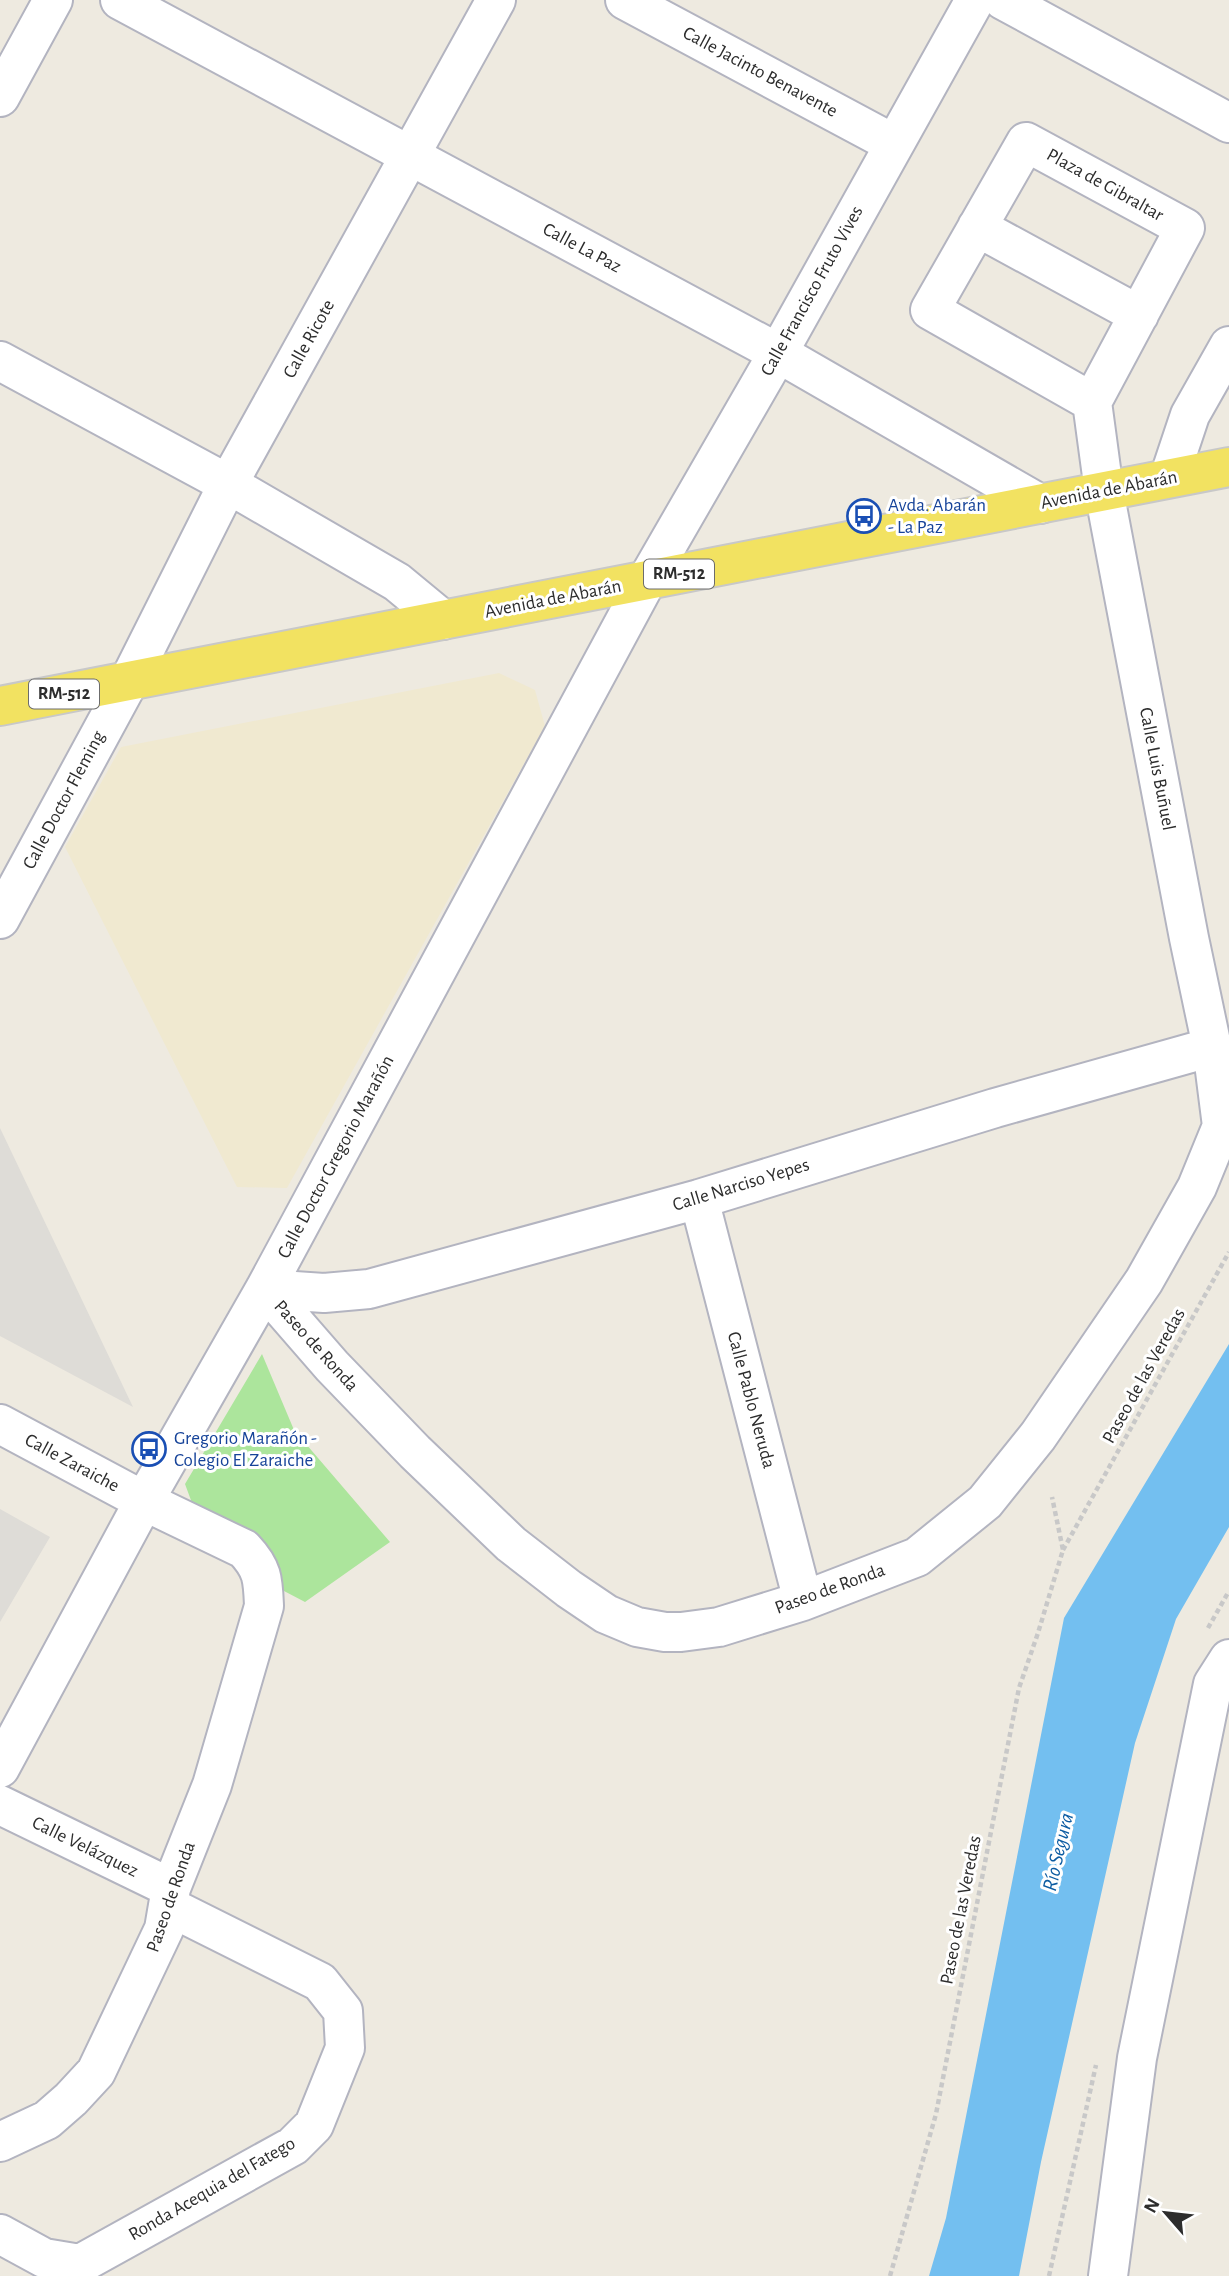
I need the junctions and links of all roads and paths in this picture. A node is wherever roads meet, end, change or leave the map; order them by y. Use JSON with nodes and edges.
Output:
{"nodes":[{"id":1,"x":53,"y":0,"type":"edge"},
{"id":2,"x":120,"y":0,"type":"edge"},
{"id":3,"x":496,"y":0,"type":"edge"},
{"id":4,"x":625,"y":0,"type":"edge"},
{"id":5,"x":975,"y":0,"type":"edge"},
{"id":6,"x":1003,"y":0,"type":"edge"},
{"id":7,"x":0,"y":97,"type":"edge"},
{"id":8,"x":1229,"y":123,"type":"edge"},
{"id":9,"x":894,"y":144,"type":"junction"},
{"id":10,"x":411,"y":157,"type":"junction"},
{"id":11,"x":977,"y":227,"type":"junction"},
{"id":12,"x":1139,"y":315,"type":"junction"},
{"id":13,"x":1229,"y":346,"type":"edge"},
{"id":14,"x":778,"y":353,"type":"junction"},
{"id":15,"x":0,"y":361,"type":"edge"},
{"id":16,"x":1092,"y":402,"type":"junction"},
{"id":17,"x":1229,"y":467,"type":"edge"},
{"id":18,"x":1170,"y":478,"type":"junction"},
{"id":19,"x":228,"y":484,"type":"junction"},
{"id":20,"x":1104,"y":491,"type":"junction"},
{"id":21,"x":1040,"y":504,"type":"junction"},
{"id":22,"x":647,"y":580,"type":"junction"},
{"id":23,"x":443,"y":620,"type":"junction"},
{"id":24,"x":128,"y":681,"type":"junction"},
{"id":25,"x":0,"y":706,"type":"edge"},
{"id":26,"x":0,"y":919,"type":"edge"},
{"id":27,"x":1224,"y":1045,"type":"edge"},
{"id":28,"x":699,"y":1199,"type":"junction"},
{"id":29,"x":1229,"y":1252,"type":"edge"},
{"id":30,"x":265,"y":1289,"type":"junction"},
{"id":31,"x":0,"y":1424,"type":"edge"},
{"id":32,"x":1052,"y":1497,"type":"dead end"},
{"id":33,"x":144,"y":1502,"type":"junction"},
{"id":34,"x":1063,"y":1550,"type":"junction"},
{"id":35,"x":803,"y":1601,"type":"junction"},
{"id":36,"x":1229,"y":1659,"type":"edge"},
{"id":37,"x":0,"y":1768,"type":"edge"},
{"id":38,"x":0,"y":1805,"type":"edge"},
{"id":39,"x":169,"y":1897,"type":"junction"},
{"id":40,"x":0,"y":2142,"type":"edge"},
{"id":41,"x":0,"y":2234,"type":"edge"},
{"id":42,"x":890,"y":2276,"type":"edge"},
{"id":43,"x":1108,"y":2276,"type":"edge"}],
"edges":[{"from":1,"to":7,"type":"street"},
{"from":2,"to":10,"type":"street","name":"Calle La Paz"},
{"from":3,"to":10,"type":"street","name":"Calle Ricote"},
{"from":4,"to":9,"type":"street","name":"Calle Jacinto Benavente"},
{"from":5,"to":9,"type":"street","name":"Calle Francisco Fruto Vives"},
{"from":6,"to":8,"type":"street"},
{"from":9,"to":14,"type":"street","name":"Calle Francisco Fruto Vives"},
{"from":10,"to":14,"type":"street","name":"Calle La Paz"},
{"from":10,"to":19,"type":"street","name":"Calle Ricote"},
{"from":11,"to":12,"type":"street"},
{"from":11,"to":12,"type":"street","name":"Plaza de Gibraltar"},
{"from":11,"to":16,"type":"street","name":"Plaza de Gibraltar"},
{"from":12,"to":16,"type":"street","name":"Plaza de Gibraltar"},
{"from":13,"to":18,"type":"street"},
{"from":14,"to":21,"type":"street","name":"Calle La Paz"},
{"from":14,"to":22,"type":"street","name":"Calle Francisco Fruto Vives"},
{"from":15,"to":19,"type":"street"},
{"from":16,"to":20,"type":"street"},
{"from":17,"to":18,"type":"main road","name":"Avenida de Abarán","number":"RM-512"},
{"from":18,"to":20,"type":"main road","name":"Avenida de Abarán","number":"RM-512"},
{"from":19,"to":23,"type":"street"},
{"from":19,"to":24,"type":"street","name":"Calle Ricote"},
{"from":20,"to":21,"type":"main road","name":"Avenida de Abarán","number":"RM-512"},
{"from":20,"to":27,"type":"street","name":"Calle Luis Buñuel"},
{"from":21,"to":22,"type":"main road","name":"Avenida de Abarán","number":"RM-512"},
{"from":22,"to":23,"type":"main road","name":"Avenida de Abarán","number":"RM-512"},
{"from":22,"to":30,"type":"street","name":"Calle Doctor Gregorio Marañón"},
{"from":23,"to":24,"type":"main road","name":"Avenida de Abarán","number":"RM-512"},
{"from":24,"to":25,"type":"main road","name":"Avenida de Abarán","number":"RM-512"},
{"from":24,"to":26,"type":"street","name":"Calle Doctor Fleming"},
{"from":27,"to":28,"type":"street","name":"Calle Narciso Yepes"},
{"from":27,"to":35,"type":"street","name":"Paseo de Ronda"},
{"from":28,"to":30,"type":"street","name":"Calle Narciso Yepes"},
{"from":28,"to":35,"type":"street","name":"Calle Pablo Neruda"},
{"from":29,"to":34,"type":"path","name":"Paseo de las Veredas"},
{"from":30,"to":33,"type":"street","name":"Calle Doctor Gregorio Marañón"},
{"from":30,"to":35,"type":"street","name":"Paseo de Ronda"},
{"from":31,"to":33,"type":"street","name":"Calle Zaraiche"},
{"from":32,"to":34,"type":"path","name":"Paseo de las Veredas"},
{"from":33,"to":37,"type":"street","name":"Calle Doctor Gregorio Marañón"},
{"from":33,"to":39,"type":"street","name":"Paseo de Ronda"},
{"from":34,"to":42,"type":"path","name":"Paseo de las Veredas"},
{"from":36,"to":43,"type":"street"},
{"from":38,"to":39,"type":"street","name":"Calle Velázquez"},
{"from":39,"to":40,"type":"street","name":"Paseo de Ronda"},
{"from":39,"to":41,"type":"street","name":"Ronda Acequia del Fatego"}]}
